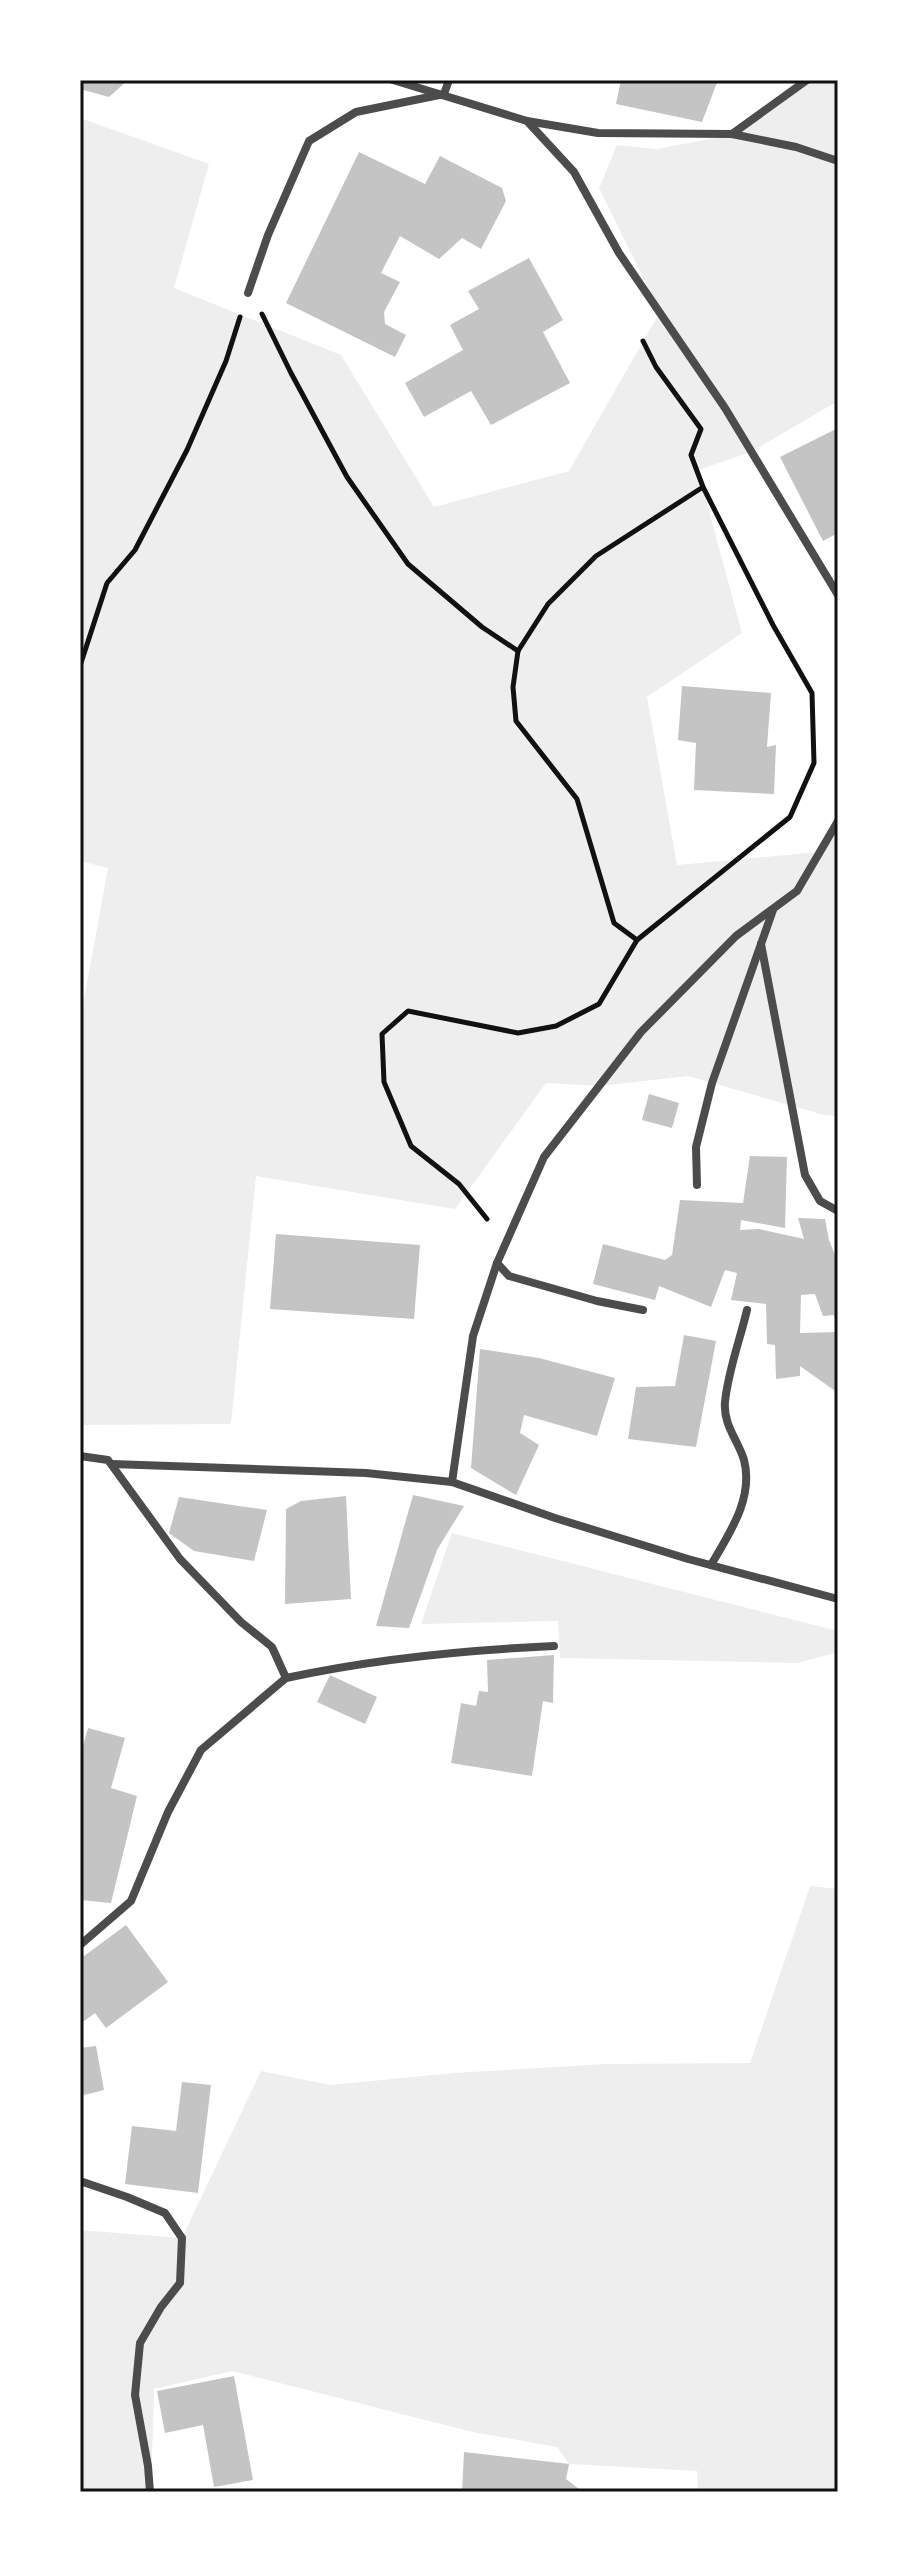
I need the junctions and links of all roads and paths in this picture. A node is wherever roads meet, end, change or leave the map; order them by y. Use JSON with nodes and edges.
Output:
{"nodes":[{"id":1,"x":393,"y":80,"type":"edge"},
{"id":2,"x":449,"y":80,"type":"edge"},
{"id":3,"x":807,"y":80,"type":"edge"},
{"id":4,"x":444,"y":94,"type":"junction"},
{"id":5,"x":527,"y":121,"type":"junction"},
{"id":6,"x":732,"y":134,"type":"junction"},
{"id":7,"x":838,"y":161,"type":"edge"},
{"id":8,"x":248,"y":293,"type":"junction"},
{"id":9,"x":639,"y":331,"type":"dead end"},
{"id":10,"x":703,"y":487,"type":"junction"},
{"id":11,"x":838,"y":595,"type":"edge"},
{"id":12,"x":518,"y":651,"type":"junction"},
{"id":13,"x":80,"y":666,"type":"edge"},
{"id":14,"x":838,"y":821,"type":"edge"},
{"id":15,"x":773,"y":909,"type":"junction"},
{"id":16,"x":637,"y":940,"type":"junction"},
{"id":17,"x":761,"y":943,"type":"junction"},
{"id":18,"x":697,"y":1185,"type":"dead end"},
{"id":19,"x":838,"y":1211,"type":"edge"},
{"id":20,"x":497,"y":1263,"type":"junction"},
{"id":21,"x":643,"y":1310,"type":"dead end"},
{"id":22,"x":747,"y":1310,"type":"dead end"},
{"id":23,"x":80,"y":1456,"type":"edge"},
{"id":24,"x":110,"y":1462,"type":"junction"},
{"id":25,"x":452,"y":1482,"type":"junction"},
{"id":26,"x":711,"y":1565,"type":"junction"},
{"id":27,"x":838,"y":1599,"type":"edge"},
{"id":28,"x":554,"y":1646,"type":"dead end"},
{"id":29,"x":286,"y":1678,"type":"junction"},
{"id":30,"x":80,"y":1945,"type":"edge"},
{"id":31,"x":80,"y":2181,"type":"edge"},
{"id":32,"x":150,"y":2492,"type":"edge"}],
"edges":[{"from":1,"to":4,"type":"street"},
{"from":2,"to":4,"type":"street"},
{"from":3,"to":6,"type":"street"},
{"from":4,"to":5,"type":"street"},
{"from":4,"to":8,"type":"street"},
{"from":5,"to":6,"type":"street"},
{"from":5,"to":11,"type":"street"},
{"from":6,"to":7,"type":"street"},
{"from":8,"to":12,"type":"path"},
{"from":8,"to":13,"type":"path"},
{"from":9,"to":10,"type":"path"},
{"from":10,"to":12,"type":"path"},
{"from":10,"to":16,"type":"path"},
{"from":12,"to":16,"type":"path"},
{"from":14,"to":15,"type":"street"},
{"from":15,"to":17,"type":"street"},
{"from":15,"to":20,"type":"street"},
{"from":16,"to":20,"type":"path"},
{"from":17,"to":18,"type":"street"},
{"from":17,"to":19,"type":"street"},
{"from":20,"to":21,"type":"street"},
{"from":20,"to":25,"type":"street"},
{"from":22,"to":26,"type":"street"},
{"from":23,"to":24,"type":"street"},
{"from":24,"to":25,"type":"street"},
{"from":24,"to":29,"type":"street"},
{"from":25,"to":26,"type":"street"},
{"from":26,"to":27,"type":"street"},
{"from":28,"to":29,"type":"street"},
{"from":29,"to":30,"type":"street"},
{"from":31,"to":32,"type":"street"}]}
